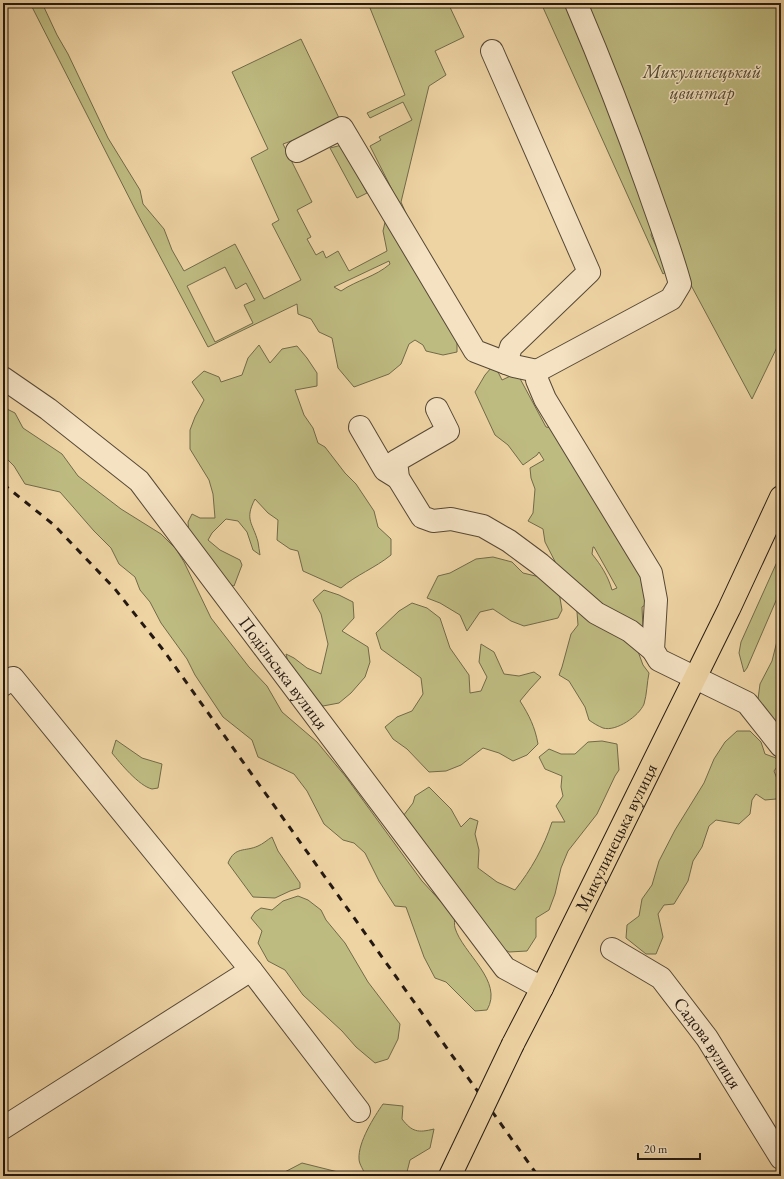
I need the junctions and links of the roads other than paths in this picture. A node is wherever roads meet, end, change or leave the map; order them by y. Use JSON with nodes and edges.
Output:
{"nodes":[{"id":1,"x":576,"y":3,"type":"edge"},
{"id":2,"x":492,"y":52,"type":"dead end"},
{"id":3,"x":297,"y":151,"type":"dead end"},
{"id":4,"x":506,"y":363,"type":"junction"},
{"id":5,"x":537,"y":371,"type":"junction"},
{"id":6,"x":3,"y":378,"type":"edge"},
{"id":7,"x":437,"y":409,"type":"dead end"},
{"id":8,"x":360,"y":427,"type":"dead end"},
{"id":9,"x":398,"y":478,"type":"junction"},
{"id":10,"x":781,"y":497,"type":"edge"},
{"id":11,"x":652,"y":650,"type":"junction"},
{"id":12,"x":696,"y":677,"type":"junction"},
{"id":13,"x":3,"y":686,"type":"edge"},
{"id":14,"x":781,"y":746,"type":"edge"},
{"id":15,"x":612,"y":949,"type":"dead end"},
{"id":16,"x":251,"y":970,"type":"junction"},
{"id":17,"x":542,"y":988,"type":"junction"},
{"id":18,"x":359,"y":1111,"type":"dead end"},
{"id":19,"x":3,"y":1128,"type":"edge"},
{"id":20,"x":781,"y":1158,"type":"edge"},
{"id":21,"x":450,"y":1176,"type":"edge"}],
"edges":[{"from":1,"to":5,"type":"street"},
{"from":2,"to":4,"type":"street"},
{"from":3,"to":4,"type":"street"},
{"from":4,"to":5,"type":"street"},
{"from":5,"to":11,"type":"street"},
{"from":6,"to":17,"type":"street","name":"Подільська вулиця"},
{"from":7,"to":9,"type":"street"},
{"from":8,"to":9,"type":"street"},
{"from":9,"to":11,"type":"street"},
{"from":10,"to":12,"type":"main road","name":"Микулинецька вулиця"},
{"from":11,"to":12,"type":"street"},
{"from":12,"to":14,"type":"street"},
{"from":12,"to":17,"type":"main road","name":"Микулинецька вулиця"},
{"from":13,"to":16,"type":"street"},
{"from":15,"to":20,"type":"street","name":"Садова вулиця"},
{"from":16,"to":18,"type":"street"},
{"from":16,"to":19,"type":"street"},
{"from":17,"to":21,"type":"main road","name":"Микулинецька вулиця","bridge":true}]}
